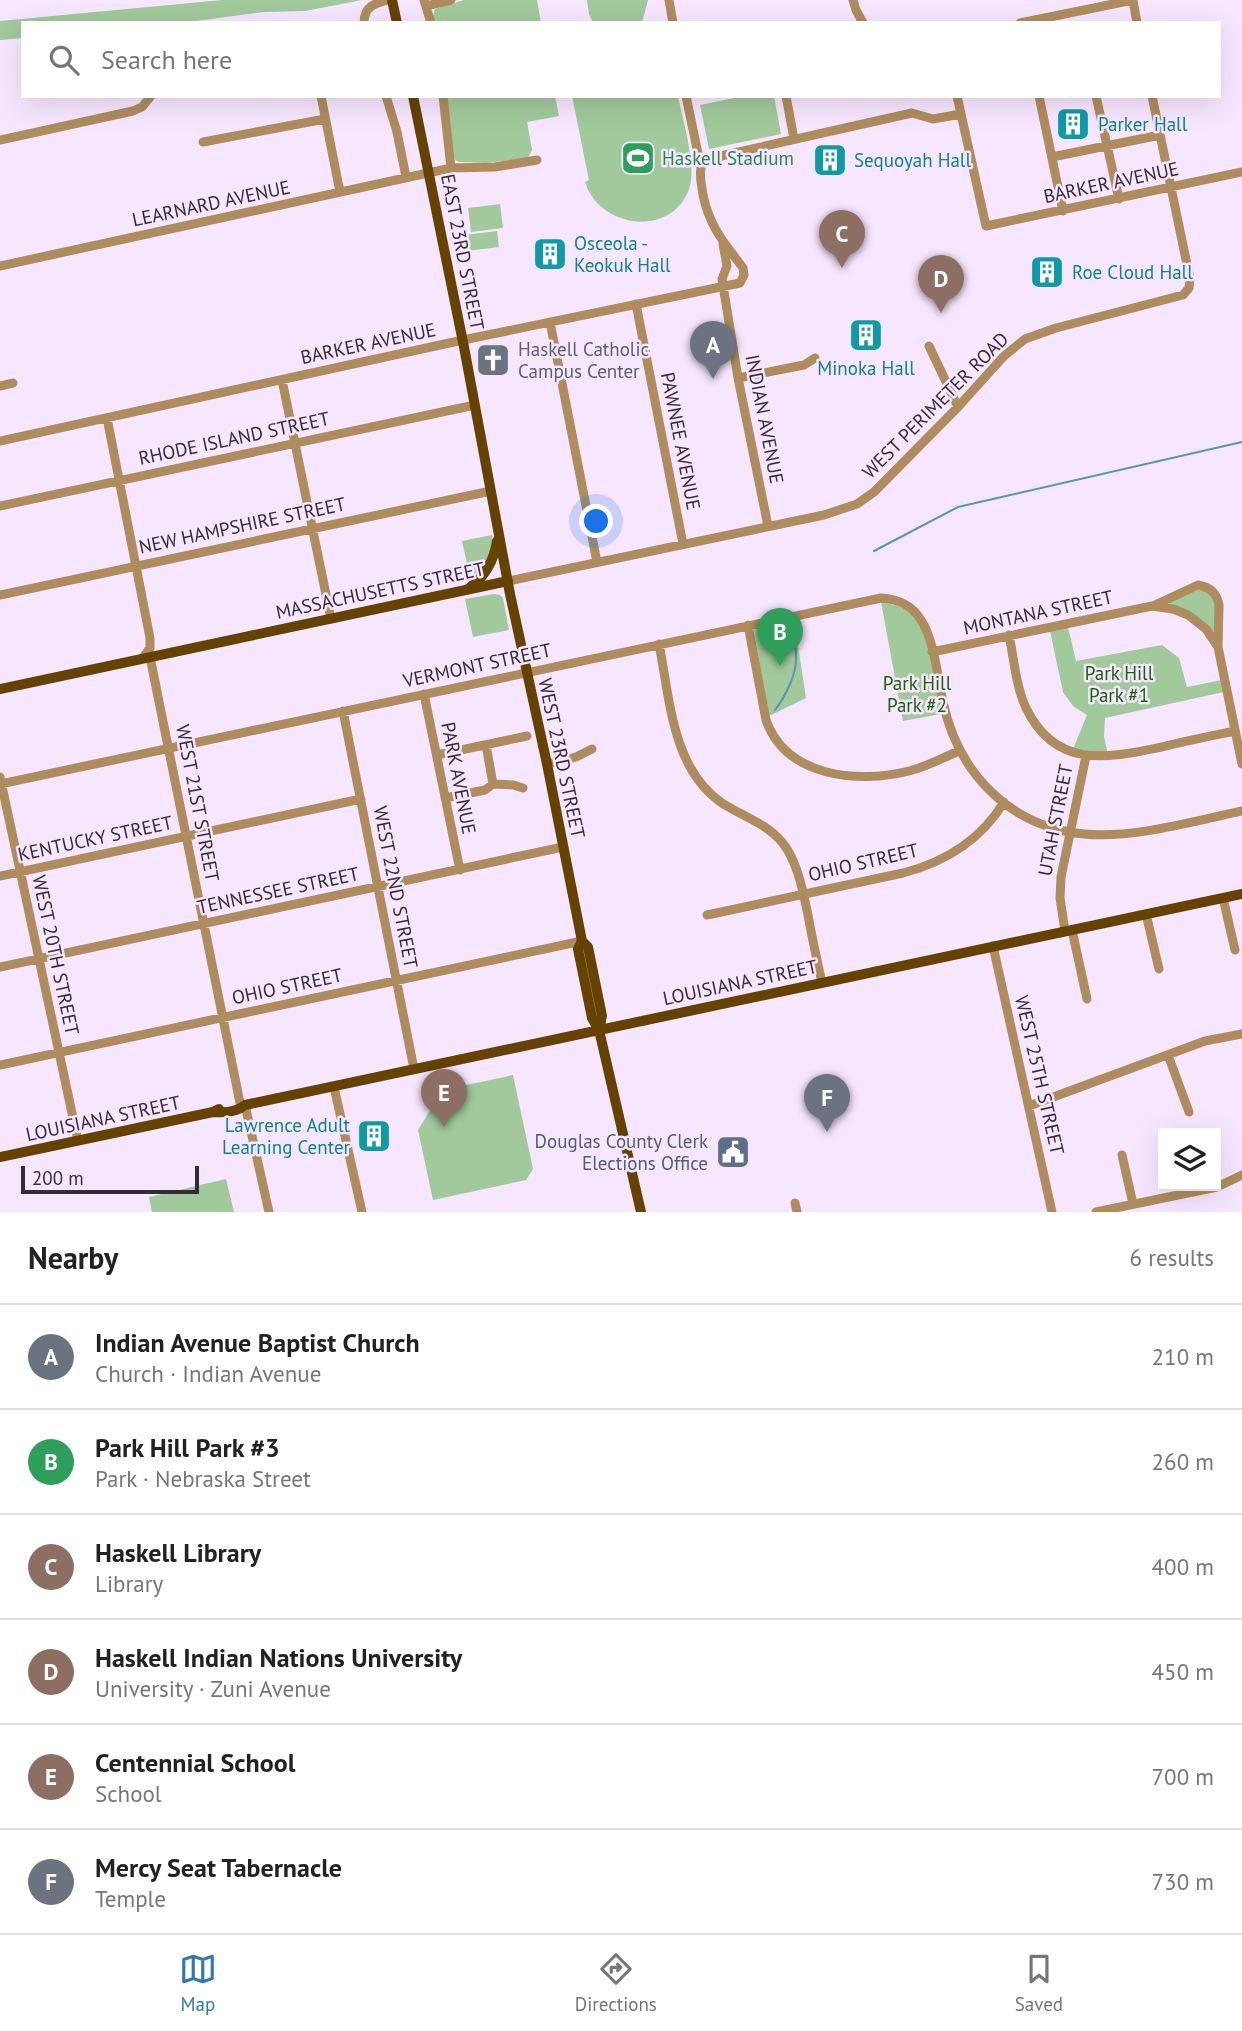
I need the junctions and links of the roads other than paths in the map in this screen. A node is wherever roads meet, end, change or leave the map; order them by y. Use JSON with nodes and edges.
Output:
{"nodes":[{"id":1,"x":390,"y":0,"type":"edge"},
{"id":2,"x":451,"y":0,"type":"edge"},
{"id":3,"x":669,"y":0,"type":"edge"},
{"id":4,"x":853,"y":0,"type":"edge"},
{"id":5,"x":1133,"y":0,"type":"edge"},
{"id":6,"x":425,"y":3,"type":"edge"},
{"id":7,"x":1077,"y":11,"type":"junction"},
{"id":8,"x":396,"y":18,"type":"edge"},
{"id":9,"x":364,"y":21,"type":"edge"},
{"id":10,"x":430,"y":21,"type":"edge"},
{"id":11,"x":673,"y":21,"type":"edge"},
{"id":12,"x":862,"y":21,"type":"edge"},
{"id":13,"x":1031,"y":21,"type":"edge"},
{"id":14,"x":1080,"y":21,"type":"edge"},
{"id":15,"x":1137,"y":21,"type":"edge"},
{"id":16,"x":149,"y":98,"type":"edge"},
{"id":17,"x":321,"y":98,"type":"edge"},
{"id":18,"x":387,"y":98,"type":"edge"},
{"id":19,"x":413,"y":98,"type":"edge"},
{"id":20,"x":443,"y":98,"type":"edge"},
{"id":21,"x":686,"y":98,"type":"edge"},
{"id":22,"x":786,"y":98,"type":"edge"},
{"id":23,"x":957,"y":98,"type":"edge"},
{"id":24,"x":1039,"y":98,"type":"edge"},
{"id":25,"x":1096,"y":98,"type":"edge"},
{"id":26,"x":1152,"y":98,"type":"edge"},
{"id":27,"x":961,"y":114,"type":"junction"},
{"id":28,"x":325,"y":119,"type":"junction"},
{"id":29,"x":1160,"y":135,"type":"junction"},
{"id":30,"x":794,"y":139,"type":"junction"},
{"id":31,"x":0,"y":140,"type":"edge"},
{"id":32,"x":203,"y":142,"type":"dead end"},
{"id":33,"x":1107,"y":146,"type":"junction"},
{"id":34,"x":1052,"y":157,"type":"junction"},
{"id":35,"x":537,"y":160,"type":"dead end"},
{"id":36,"x":700,"y":164,"type":"junction"},
{"id":37,"x":452,"y":168,"type":"junction"},
{"id":38,"x":1242,"y":172,"type":"edge"},
{"id":39,"x":429,"y":173,"type":"junction"},
{"id":40,"x":407,"y":177,"type":"junction"},
{"id":41,"x":1172,"y":187,"type":"junction"},
{"id":42,"x":340,"y":192,"type":"junction"},
{"id":43,"x":1119,"y":199,"type":"junction"},
{"id":44,"x":1063,"y":211,"type":"junction"},
{"id":45,"x":720,"y":237,"type":"junction"},
{"id":46,"x":0,"y":266,"type":"edge"},
{"id":47,"x":743,"y":279,"type":"joint"},
{"id":48,"x":723,"y":286,"type":"junction"},
{"id":49,"x":636,"y":304,"type":"junction"},
{"id":50,"x":550,"y":322,"type":"junction"},
{"id":51,"x":463,"y":340,"type":"junction"},
{"id":52,"x":929,"y":346,"type":"dead end"},
{"id":53,"x":815,"y":358,"type":"dead end"},
{"id":54,"x":738,"y":378,"type":"junction"},
{"id":55,"x":282,"y":380,"type":"junction"},
{"id":56,"x":13,"y":383,"type":"dead end"},
{"id":57,"x":0,"y":386,"type":"edge"},
{"id":58,"x":475,"y":405,"type":"junction"},
{"id":59,"x":958,"y":407,"type":"junction"},
{"id":60,"x":107,"y":418,"type":"junction"},
{"id":61,"x":0,"y":441,"type":"edge"},
{"id":62,"x":295,"y":443,"type":"junction"},
{"id":63,"x":120,"y":480,"type":"junction"},
{"id":64,"x":491,"y":491,"type":"junction"},
{"id":65,"x":0,"y":506,"type":"edge"},
{"id":66,"x":768,"y":526,"type":"junction"},
{"id":67,"x":312,"y":529,"type":"junction"},
{"id":68,"x":498,"y":531,"type":"junction"},
{"id":69,"x":683,"y":544,"type":"junction"},
{"id":70,"x":597,"y":562,"type":"junction"},
{"id":71,"x":136,"y":566,"type":"junction"},
{"id":72,"x":508,"y":581,"type":"junction"},
{"id":73,"x":467,"y":590,"type":"junction"},
{"id":74,"x":0,"y":595,"type":"edge"},
{"id":75,"x":1152,"y":606,"type":"junction"},
{"id":76,"x":331,"y":619,"type":"junction"},
{"id":77,"x":748,"y":625,"type":"junction"},
{"id":78,"x":1009,"y":635,"type":"junction"},
{"id":79,"x":150,"y":638,"type":"junction"},
{"id":80,"x":659,"y":644,"type":"junction"},
{"id":81,"x":1218,"y":646,"type":"junction"},
{"id":82,"x":932,"y":652,"type":"junction"},
{"id":83,"x":153,"y":657,"type":"junction"},
{"id":84,"x":526,"y":672,"type":"junction"},
{"id":85,"x":154,"y":674,"type":"junction"},
{"id":86,"x":0,"y":689,"type":"edge"},
{"id":87,"x":424,"y":694,"type":"junction"},
{"id":88,"x":343,"y":711,"type":"junction"},
{"id":89,"x":1235,"y":731,"type":"junction"},
{"id":90,"x":527,"y":736,"type":"dead end"},
{"id":91,"x":486,"y":745,"type":"junction"},
{"id":92,"x":169,"y":748,"type":"junction"},
{"id":93,"x":592,"y":749,"type":"dead end"},
{"id":94,"x":959,"y":751,"type":"junction"},
{"id":95,"x":437,"y":755,"type":"junction"},
{"id":96,"x":1086,"y":756,"type":"junction"},
{"id":97,"x":547,"y":764,"type":"junction"},
{"id":98,"x":1242,"y":764,"type":"edge"},
{"id":99,"x":0,"y":781,"type":"edge"},
{"id":100,"x":493,"y":784,"type":"junction"},
{"id":101,"x":523,"y":788,"type":"dead end"},
{"id":102,"x":445,"y":798,"type":"junction"},
{"id":103,"x":361,"y":799,"type":"junction"},
{"id":104,"x":1004,"y":802,"type":"junction"},
{"id":105,"x":1242,"y":811,"type":"edge"},
{"id":106,"x":1070,"y":832,"type":"junction"},
{"id":107,"x":187,"y":836,"type":"junction"},
{"id":108,"x":563,"y":848,"type":"junction"},
{"id":109,"x":460,"y":870,"type":"junction"},
{"id":110,"x":20,"y":871,"type":"junction"},
{"id":111,"x":0,"y":876,"type":"edge"},
{"id":112,"x":378,"y":887,"type":"junction"},
{"id":113,"x":803,"y":894,"type":"junction"},
{"id":114,"x":1242,"y":894,"type":"edge"},
{"id":115,"x":1223,"y":898,"type":"junction"},
{"id":116,"x":1146,"y":914,"type":"junction"},
{"id":117,"x":707,"y":915,"type":"dead end"},
{"id":118,"x":204,"y":924,"type":"junction"},
{"id":119,"x":1068,"y":931,"type":"junction"},
{"id":120,"x":582,"y":941,"type":"junction"},
{"id":121,"x":993,"y":946,"type":"junction"},
{"id":122,"x":1235,"y":950,"type":"dead end"},
{"id":123,"x":39,"y":959,"type":"junction"},
{"id":124,"x":0,"y":967,"type":"edge"},
{"id":125,"x":1159,"y":969,"type":"dead end"},
{"id":126,"x":397,"y":981,"type":"junction"},
{"id":127,"x":822,"y":983,"type":"junction"},
{"id":128,"x":1087,"y":999,"type":"dead end"},
{"id":129,"x":223,"y":1017,"type":"junction"},
{"id":130,"x":599,"y":1030,"type":"junction"},
{"id":131,"x":1242,"y":1034,"type":"edge"},
{"id":132,"x":59,"y":1052,"type":"junction"},
{"id":133,"x":1168,"y":1055,"type":"junction"},
{"id":134,"x":0,"y":1065,"type":"edge"},
{"id":135,"x":414,"y":1069,"type":"junction"},
{"id":136,"x":334,"y":1087,"type":"junction"},
{"id":137,"x":243,"y":1104,"type":"junction"},
{"id":138,"x":1029,"y":1106,"type":"junction"},
{"id":139,"x":1189,"y":1112,"type":"dead end"},
{"id":140,"x":78,"y":1141,"type":"junction"},
{"id":141,"x":1122,"y":1155,"type":"dead end"},
{"id":142,"x":0,"y":1157,"type":"edge"},
{"id":143,"x":1242,"y":1175,"type":"edge"},
{"id":144,"x":1133,"y":1204,"type":"junction"},
{"id":145,"x":269,"y":1212,"type":"edge"},
{"id":146,"x":362,"y":1212,"type":"edge"},
{"id":147,"x":641,"y":1212,"type":"edge"},
{"id":148,"x":1052,"y":1212,"type":"edge"},
{"id":149,"x":1096,"y":1212,"type":"edge"}],
"edges":[{"from":1,"to":8,"type":"main road"},
{"from":1,"to":9,"type":"street"},
{"from":2,"to":6,"type":"street"},
{"from":3,"to":11,"type":"street"},
{"from":4,"to":12,"type":"street"},
{"from":5,"to":7,"type":"street"},
{"from":5,"to":15,"type":"street"},
{"from":6,"to":10,"type":"street"},
{"from":7,"to":13,"type":"street"},
{"from":7,"to":14,"type":"street"},
{"from":16,"to":31,"type":"street"},
{"from":17,"to":28,"type":"street"},
{"from":18,"to":40,"type":"street"},
{"from":19,"to":39,"type":"main road","name":"EAST 23RD STREET"},
{"from":20,"to":37,"type":"street"},
{"from":21,"to":36,"type":"street","name":"INDIAN AVENUE"},
{"from":22,"to":30,"type":"street"},
{"from":23,"to":27,"type":"street"},
{"from":24,"to":34,"type":"street"},
{"from":25,"to":33,"type":"street"},
{"from":26,"to":29,"type":"street"},
{"from":27,"to":30,"type":"street"},
{"from":27,"to":44,"type":"street","name":"BARKER AVENUE"},
{"from":28,"to":32,"type":"street"},
{"from":28,"to":42,"type":"street"},
{"from":29,"to":33,"type":"street"},
{"from":29,"to":41,"type":"street"},
{"from":30,"to":36,"type":"street"},
{"from":33,"to":34,"type":"street"},
{"from":33,"to":43,"type":"street"},
{"from":34,"to":44,"type":"street"},
{"from":35,"to":37,"type":"street","name":"LEARNARD AVENUE"},
{"from":36,"to":45,"type":"street","name":"INDIAN AVENUE"},
{"from":37,"to":39,"type":"street","name":"LEARNARD AVENUE"},
{"from":38,"to":41,"type":"street","name":"BARKER AVENUE"},
{"from":39,"to":40,"type":"street","name":"LEARNARD AVENUE"},
{"from":39,"to":51,"type":"main road","name":"EAST 23RD STREET"},
{"from":40,"to":42,"type":"street","name":"LEARNARD AVENUE"},
{"from":41,"to":43,"type":"street","name":"BARKER AVENUE"},
{"from":41,"to":59,"type":"street","name":"WEST PERIMETER ROAD"},
{"from":42,"to":46,"type":"street","name":"LEARNARD AVENUE"},
{"from":43,"to":44,"type":"street","name":"BARKER AVENUE"},
{"from":45,"to":47,"type":"street","name":"INDIAN AVENUE"},
{"from":45,"to":48,"type":"street","name":"INDIAN AVENUE"},
{"from":47,"to":48,"type":"street","name":"BARKER AVENUE"},
{"from":48,"to":49,"type":"street","name":"BARKER AVENUE"},
{"from":48,"to":54,"type":"street","name":"INDIAN AVENUE"},
{"from":49,"to":50,"type":"street","name":"BARKER AVENUE"},
{"from":49,"to":69,"type":"street","name":"PAWNEE AVENUE"},
{"from":50,"to":51,"type":"street","name":"BARKER AVENUE"},
{"from":50,"to":70,"type":"street"},
{"from":51,"to":55,"type":"street","name":"BARKER AVENUE"},
{"from":51,"to":58,"type":"main road","name":"EAST 23RD STREET"},
{"from":52,"to":59,"type":"street"},
{"from":53,"to":54,"type":"street"},
{"from":54,"to":66,"type":"street","name":"INDIAN AVENUE"},
{"from":55,"to":60,"type":"street","name":"BARKER AVENUE"},
{"from":55,"to":62,"type":"street"},
{"from":56,"to":57,"type":"street"},
{"from":58,"to":62,"type":"street","name":"RHODE ISLAND STREET"},
{"from":58,"to":64,"type":"main road","name":"EAST 23RD STREET"},
{"from":59,"to":66,"type":"street","name":"WEST PERIMETER ROAD"},
{"from":60,"to":61,"type":"street","name":"BARKER AVENUE"},
{"from":60,"to":63,"type":"street","name":"WEST 21ST STREET"},
{"from":62,"to":63,"type":"street","name":"RHODE ISLAND STREET"},
{"from":62,"to":67,"type":"street"},
{"from":63,"to":65,"type":"street","name":"RHODE ISLAND STREET"},
{"from":63,"to":71,"type":"street","name":"WEST 21ST STREET"},
{"from":64,"to":67,"type":"street","name":"NEW HAMPSHIRE STREET"},
{"from":64,"to":68,"type":"main road","name":"EAST 23RD STREET"},
{"from":66,"to":69,"type":"street","name":"MASSACHUSETTS STREET"},
{"from":67,"to":71,"type":"street","name":"NEW HAMPSHIRE STREET"},
{"from":67,"to":76,"type":"street"},
{"from":68,"to":72,"type":"main road","name":"EAST 23RD STREET"},
{"from":68,"to":73,"type":"main road"},
{"from":69,"to":70,"type":"street","name":"MASSACHUSETTS STREET"},
{"from":70,"to":72,"type":"street","name":"MASSACHUSETTS STREET"},
{"from":71,"to":74,"type":"street","name":"NEW HAMPSHIRE STREET"},
{"from":71,"to":79,"type":"street","name":"WEST 21ST STREET"},
{"from":72,"to":73,"type":"main road","name":"MASSACHUSETTS STREET"},
{"from":72,"to":84,"type":"main road","name":"WEST 23RD STREET"},
{"from":73,"to":76,"type":"main road","name":"MASSACHUSETTS STREET"},
{"from":75,"to":78,"type":"street","name":"MONTANA STREET"},
{"from":75,"to":81,"type":"street","name":"MONTANA STREET"},
{"from":75,"to":81,"type":"street","name":"MONTANA STREET"},
{"from":76,"to":83,"type":"main road","name":"MASSACHUSETTS STREET"},
{"from":77,"to":80,"type":"street","name":"VERMONT STREET"},
{"from":77,"to":82,"type":"street","name":"VERMONT STREET"},
{"from":77,"to":94,"type":"street"},
{"from":78,"to":82,"type":"street","name":"MONTANA STREET"},
{"from":78,"to":96,"type":"street"},
{"from":79,"to":83,"type":"street","name":"WEST 21ST STREET"},
{"from":79,"to":83,"type":"street"},
{"from":80,"to":84,"type":"street","name":"VERMONT STREET"},
{"from":80,"to":113,"type":"street"},
{"from":81,"to":89,"type":"street"},
{"from":82,"to":94,"type":"street"},
{"from":83,"to":85,"type":"street","name":"WEST 21ST STREET"},
{"from":83,"to":85,"type":"street"},
{"from":83,"to":86,"type":"main road","name":"MASSACHUSETTS STREET"},
{"from":84,"to":87,"type":"street","name":"VERMONT STREET"},
{"from":84,"to":97,"type":"main road","name":"WEST 23RD STREET"},
{"from":85,"to":92,"type":"street","name":"WEST 21ST STREET"},
{"from":87,"to":88,"type":"street","name":"VERMONT STREET"},
{"from":87,"to":95,"type":"street","name":"PARK AVENUE"},
{"from":88,"to":92,"type":"street","name":"VERMONT STREET"},
{"from":88,"to":103,"type":"street","name":"WEST 22ND STREET"},
{"from":89,"to":96,"type":"street"},
{"from":89,"to":98,"type":"street"},
{"from":90,"to":91,"type":"street"},
{"from":91,"to":95,"type":"street"},
{"from":91,"to":100,"type":"street"},
{"from":92,"to":99,"type":"street","name":"VERMONT STREET"},
{"from":92,"to":107,"type":"street","name":"WEST 21ST STREET"},
{"from":93,"to":97,"type":"street"},
{"from":94,"to":104,"type":"street"},
{"from":95,"to":102,"type":"street","name":"PARK AVENUE"},
{"from":96,"to":106,"type":"street","name":"UTAH STREET"},
{"from":97,"to":108,"type":"main road","name":"WEST 23RD STREET"},
{"from":99,"to":110,"type":"street","name":"WEST 20TH STREET"},
{"from":100,"to":101,"type":"street"},
{"from":100,"to":102,"type":"street"},
{"from":102,"to":109,"type":"street","name":"PARK AVENUE"},
{"from":103,"to":107,"type":"street","name":"KENTUCKY STREET"},
{"from":103,"to":112,"type":"street","name":"WEST 22ND STREET"},
{"from":104,"to":106,"type":"street"},
{"from":104,"to":113,"type":"street","name":"OHIO STREET"},
{"from":105,"to":106,"type":"street"},
{"from":106,"to":119,"type":"street","name":"UTAH STREET"},
{"from":107,"to":110,"type":"street","name":"KENTUCKY STREET"},
{"from":107,"to":118,"type":"street","name":"WEST 21ST STREET"},
{"from":108,"to":109,"type":"street","name":"TENNESSEE STREET"},
{"from":108,"to":120,"type":"main road","name":"WEST 23RD STREET"},
{"from":109,"to":112,"type":"street","name":"TENNESSEE STREET"},
{"from":110,"to":111,"type":"street","name":"KENTUCKY STREET"},
{"from":110,"to":123,"type":"street","name":"WEST 20TH STREET"},
{"from":112,"to":118,"type":"street","name":"TENNESSEE STREET"},
{"from":112,"to":126,"type":"street","name":"WEST 22ND STREET"},
{"from":113,"to":117,"type":"street","name":"OHIO STREET"},
{"from":113,"to":127,"type":"street"},
{"from":114,"to":115,"type":"main road","name":"LOUISIANA STREET"},
{"from":115,"to":116,"type":"main road","name":"LOUISIANA STREET"},
{"from":115,"to":122,"type":"street"},
{"from":116,"to":119,"type":"main road","name":"LOUISIANA STREET"},
{"from":116,"to":125,"type":"street"},
{"from":118,"to":123,"type":"street","name":"TENNESSEE STREET"},
{"from":118,"to":129,"type":"street","name":"WEST 21ST STREET"},
{"from":119,"to":121,"type":"main road","name":"LOUISIANA STREET"},
{"from":119,"to":128,"type":"street","name":"UTAH STREET"},
{"from":120,"to":126,"type":"street","name":"OHIO STREET"},
{"from":120,"to":130,"type":"main road","name":"WEST 23RD STREET"},
{"from":121,"to":127,"type":"main road","name":"LOUISIANA STREET"},
{"from":121,"to":138,"type":"street","name":"WEST 25TH STREET"},
{"from":123,"to":124,"type":"street","name":"TENNESSEE STREET"},
{"from":123,"to":132,"type":"street","name":"WEST 20TH STREET"},
{"from":126,"to":129,"type":"street","name":"OHIO STREET"},
{"from":126,"to":135,"type":"street","name":"WEST 22ND STREET"},
{"from":127,"to":130,"type":"main road","name":"LOUISIANA STREET"},
{"from":129,"to":132,"type":"street","name":"OHIO STREET"},
{"from":129,"to":137,"type":"street","name":"WEST 21ST STREET"},
{"from":130,"to":135,"type":"main road","name":"LOUISIANA STREET"},
{"from":130,"to":147,"type":"main road","name":"WEST 23RD STREET"},
{"from":131,"to":133,"type":"street"},
{"from":132,"to":134,"type":"street","name":"OHIO STREET"},
{"from":132,"to":140,"type":"street","name":"WEST 20TH STREET"},
{"from":133,"to":138,"type":"street"},
{"from":133,"to":139,"type":"street"},
{"from":135,"to":136,"type":"main road","name":"LOUISIANA STREET"},
{"from":136,"to":137,"type":"main road","name":"LOUISIANA STREET"},
{"from":136,"to":146,"type":"street"},
{"from":137,"to":140,"type":"main road","name":"LOUISIANA STREET"},
{"from":137,"to":145,"type":"street","name":"WEST 21ST STREET"},
{"from":138,"to":148,"type":"street","name":"WEST 25TH STREET"},
{"from":140,"to":142,"type":"main road","name":"LOUISIANA STREET"},
{"from":141,"to":144,"type":"street"},
{"from":143,"to":144,"type":"street"},
{"from":144,"to":149,"type":"street"}]}
